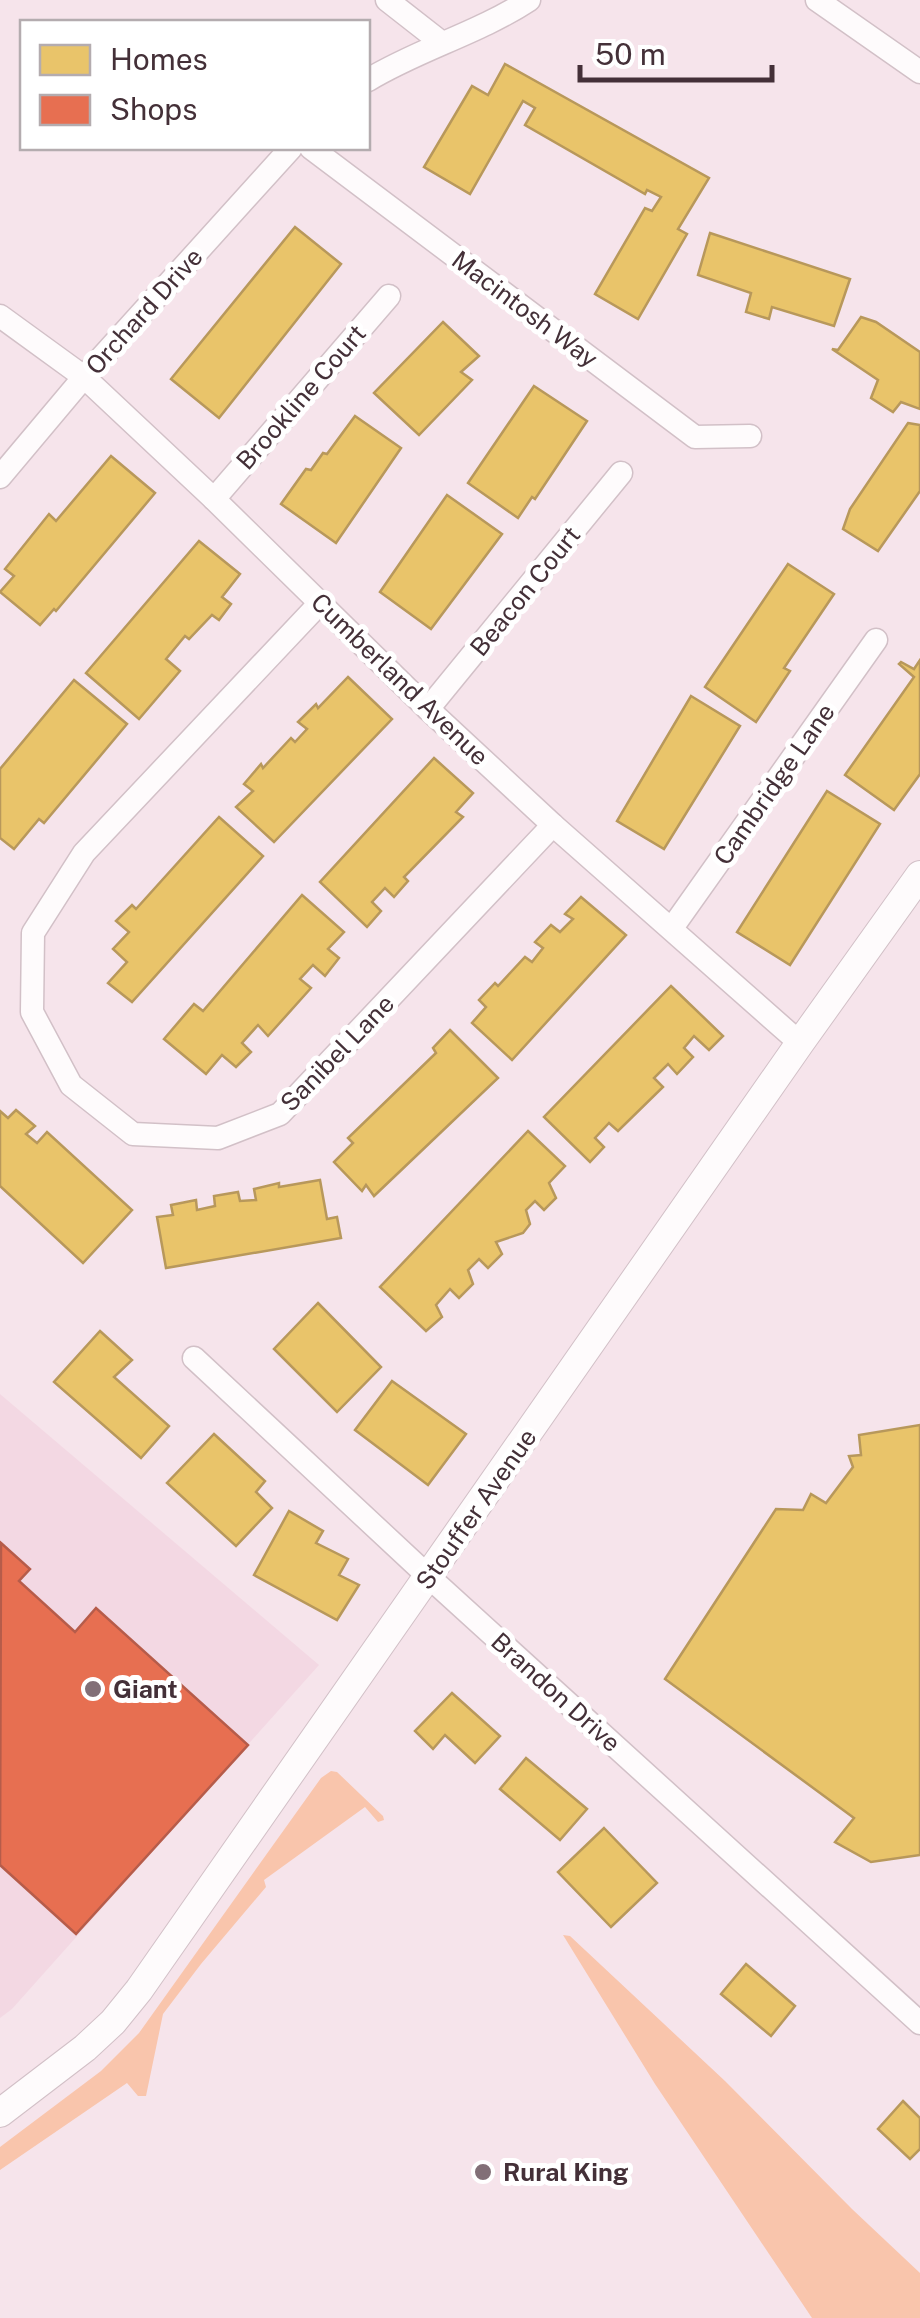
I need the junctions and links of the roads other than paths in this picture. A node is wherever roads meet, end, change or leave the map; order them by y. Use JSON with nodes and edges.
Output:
{"nodes":[{"id":1,"x":388,"y":0,"type":"edge"},
{"id":2,"x":528,"y":0,"type":"edge"},
{"id":3,"x":817,"y":0,"type":"edge"},
{"id":4,"x":442,"y":43,"type":"junction"},
{"id":5,"x":920,"y":72,"type":"edge"},
{"id":6,"x":370,"y":79,"type":"edge"},
{"id":7,"x":289,"y":150,"type":"edge"},
{"id":8,"x":314,"y":150,"type":"edge"},
{"id":9,"x":389,"y":296,"type":"dead end"},
{"id":10,"x":0,"y":316,"type":"edge"},
{"id":11,"x":84,"y":377,"type":"junction"},
{"id":12,"x":750,"y":436,"type":"dead end"},
{"id":13,"x":621,"y":473,"type":"dead end"},
{"id":14,"x":0,"y":477,"type":"edge"},
{"id":15,"x":214,"y":498,"type":"junction"},
{"id":16,"x":320,"y":603,"type":"junction"},
{"id":17,"x":876,"y":640,"type":"dead end"},
{"id":18,"x":428,"y":709,"type":"junction"},
{"id":19,"x":553,"y":825,"type":"junction"},
{"id":20,"x":920,"y":875,"type":"edge"},
{"id":21,"x":672,"y":928,"type":"junction"},
{"id":22,"x":800,"y":1042,"type":"junction"},
{"id":23,"x":194,"y":1358,"type":"dead end"},
{"id":24,"x":429,"y":1577,"type":"junction"},
{"id":25,"x":920,"y":2023,"type":"edge"},
{"id":26,"x":0,"y":2113,"type":"edge"}],
"edges":[{"from":1,"to":4,"type":"street"},
{"from":2,"to":4,"type":"street"},
{"from":3,"to":5,"type":"street"},
{"from":4,"to":6,"type":"street"},
{"from":7,"to":11,"type":"street","name":"Orchard Drive"},
{"from":8,"to":12,"type":"street","name":"Macintosh Way"},
{"from":9,"to":15,"type":"street","name":"Brookline Court"},
{"from":10,"to":11,"type":"street","name":"Cumberland Avenue"},
{"from":11,"to":14,"type":"street","name":"Orchard Drive"},
{"from":11,"to":15,"type":"street","name":"Cumberland Avenue"},
{"from":13,"to":18,"type":"street","name":"Beacon Court"},
{"from":15,"to":16,"type":"street","name":"Cumberland Avenue"},
{"from":16,"to":18,"type":"street","name":"Cumberland Avenue"},
{"from":16,"to":19,"type":"street","name":"Sanibel Lane"},
{"from":17,"to":21,"type":"street","name":"Cambridge Lane"},
{"from":18,"to":19,"type":"street","name":"Cumberland Avenue"},
{"from":19,"to":21,"type":"street","name":"Cumberland Avenue"},
{"from":20,"to":22,"type":"street","name":"Stouffer Avenue"},
{"from":21,"to":22,"type":"street","name":"Cumberland Avenue"},
{"from":22,"to":24,"type":"street","name":"Stouffer Avenue"},
{"from":23,"to":24,"type":"street","name":"Brandon Drive"},
{"from":24,"to":25,"type":"street","name":"Brandon Drive"},
{"from":24,"to":26,"type":"street","name":"Stouffer Avenue"}]}
